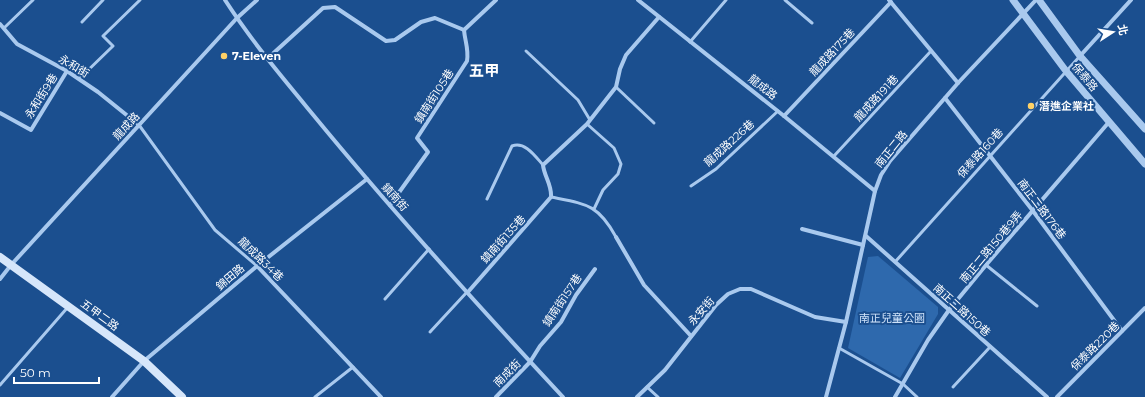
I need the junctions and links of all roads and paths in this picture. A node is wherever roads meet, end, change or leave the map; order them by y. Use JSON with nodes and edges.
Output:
{"nodes":[{"id":1,"x":33,"y":0,"type":"edge"},
{"id":2,"x":103,"y":0,"type":"edge"},
{"id":3,"x":140,"y":0,"type":"edge"},
{"id":4,"x":225,"y":0,"type":"edge"},
{"id":5,"x":257,"y":0,"type":"edge"},
{"id":6,"x":496,"y":0,"type":"edge"},
{"id":7,"x":638,"y":0,"type":"edge"},
{"id":8,"x":726,"y":0,"type":"edge"},
{"id":9,"x":786,"y":0,"type":"edge"},
{"id":10,"x":1013,"y":0,"type":"edge"},
{"id":11,"x":1036,"y":0,"type":"edge"},
{"id":12,"x":1039,"y":0,"type":"edge"},
{"id":13,"x":1131,"y":0,"type":"edge"},
{"id":14,"x":890,"y":1,"type":"edge"},
{"id":15,"x":1023,"y":13,"type":"junction"},
{"id":16,"x":659,"y":17,"type":"junction"},
{"id":17,"x":237,"y":18,"type":"junction"},
{"id":18,"x":82,"y":22,"type":"dead end"},
{"id":19,"x":812,"y":23,"type":"dead end"},
{"id":20,"x":0,"y":24,"type":"edge"},
{"id":21,"x":4,"y":28,"type":"junction"},
{"id":22,"x":464,"y":30,"type":"junction"},
{"id":23,"x":690,"y":42,"type":"junction"},
{"id":24,"x":526,"y":51,"type":"dead end"},
{"id":25,"x":931,"y":51,"type":"junction"},
{"id":26,"x":1080,"y":56,"type":"junction"},
{"id":27,"x":267,"y":58,"type":"junction"},
{"id":28,"x":67,"y":71,"type":"junction"},
{"id":29,"x":1066,"y":71,"type":"junction"},
{"id":30,"x":79,"y":79,"type":"junction"},
{"id":31,"x":958,"y":83,"type":"junction"},
{"id":32,"x":616,"y":87,"type":"junction"},
{"id":33,"x":945,"y":98,"type":"junction"},
{"id":34,"x":778,"y":111,"type":"junction"},
{"id":35,"x":0,"y":113,"type":"edge"},
{"id":36,"x":784,"y":116,"type":"junction"},
{"id":37,"x":590,"y":120,"type":"junction"},
{"id":38,"x":1109,"y":122,"type":"junction"},
{"id":39,"x":654,"y":123,"type":"dead end"},
{"id":40,"x":587,"y":124,"type":"junction"},
{"id":41,"x":139,"y":125,"type":"junction"},
{"id":42,"x":1145,"y":129,"type":"edge"},
{"id":43,"x":834,"y":156,"type":"junction"},
{"id":44,"x":990,"y":156,"type":"junction"},
{"id":45,"x":1145,"y":164,"type":"edge"},
{"id":46,"x":543,"y":165,"type":"junction"},
{"id":47,"x":367,"y":179,"type":"junction"},
{"id":48,"x":691,"y":186,"type":"dead end"},
{"id":49,"x":876,"y":190,"type":"junction"},
{"id":50,"x":551,"y":197,"type":"junction"},
{"id":51,"x":486,"y":200,"type":"dead end"},
{"id":52,"x":390,"y":205,"type":"junction"},
{"id":53,"x":594,"y":209,"type":"junction"},
{"id":54,"x":1033,"y":211,"type":"junction"},
{"id":55,"x":802,"y":229,"type":"dead end"},
{"id":56,"x":866,"y":236,"type":"junction"},
{"id":57,"x":616,"y":237,"type":"joint"},
{"id":58,"x":864,"y":245,"type":"junction"},
{"id":59,"x":430,"y":249,"type":"junction"},
{"id":60,"x":0,"y":257,"type":"edge"},
{"id":61,"x":895,"y":262,"type":"junction"},
{"id":62,"x":11,"y":265,"type":"junction"},
{"id":63,"x":986,"y":265,"type":"junction"},
{"id":64,"x":258,"y":266,"type":"junction"},
{"id":65,"x":595,"y":269,"type":"dead end"},
{"id":66,"x":0,"y":279,"type":"edge"},
{"id":67,"x":468,"y":292,"type":"junction"},
{"id":68,"x":385,"y":299,"type":"dead end"},
{"id":69,"x":1037,"y":306,"type":"dead end"},
{"id":70,"x":68,"y":307,"type":"junction"},
{"id":71,"x":1145,"y":308,"type":"edge"},
{"id":72,"x":949,"y":310,"type":"junction"},
{"id":73,"x":846,"y":322,"type":"junction"},
{"id":74,"x":1122,"y":331,"type":"junction"},
{"id":75,"x":430,"y":332,"type":"dead end"},
{"id":76,"x":691,"y":336,"type":"junction"},
{"id":77,"x":990,"y":347,"type":"junction"},
{"id":78,"x":839,"y":348,"type":"junction"},
{"id":79,"x":144,"y":361,"type":"junction"},
{"id":80,"x":530,"y":362,"type":"junction"},
{"id":81,"x":353,"y":367,"type":"junction"},
{"id":82,"x":903,"y":384,"type":"junction"},
{"id":83,"x":0,"y":385,"type":"edge"},
{"id":84,"x":647,"y":387,"type":"junction"},
{"id":85,"x":953,"y":387,"type":"dead end"},
{"id":86,"x":112,"y":397,"type":"edge"},
{"id":87,"x":182,"y":397,"type":"edge"},
{"id":88,"x":316,"y":397,"type":"edge"},
{"id":89,"x":381,"y":397,"type":"edge"},
{"id":90,"x":496,"y":397,"type":"edge"},
{"id":91,"x":563,"y":397,"type":"edge"},
{"id":92,"x":637,"y":397,"type":"edge"},
{"id":93,"x":658,"y":397,"type":"edge"},
{"id":94,"x":826,"y":397,"type":"edge"},
{"id":95,"x":895,"y":397,"type":"edge"},
{"id":96,"x":917,"y":397,"type":"edge"},
{"id":97,"x":1047,"y":397,"type":"edge"},
{"id":98,"x":1057,"y":397,"type":"edge"}],
"edges":[{"from":1,"to":21,"type":"lane"},
{"from":2,"to":18,"type":"lane"},
{"from":3,"to":30,"type":"lane"},
{"from":4,"to":17,"type":"street","name":"鎮南街"},
{"from":5,"to":17,"type":"street","name":"龍成路"},
{"from":6,"to":22,"type":"street"},
{"from":7,"to":16,"type":"street","name":"龍成路"},
{"from":8,"to":23,"type":"lane"},
{"from":9,"to":19,"type":"lane"},
{"from":10,"to":15,"type":"street","name":"保泰路"},
{"from":11,"to":15,"type":"street","name":"南正二路"},
{"from":12,"to":26,"type":"street","name":"保泰路"},
{"from":13,"to":26,"type":"street"},
{"from":14,"to":25,"type":"street"},
{"from":14,"to":36,"type":"street","name":"龍成路175巷"},
{"from":15,"to":29,"type":"street","name":"保泰路"},
{"from":15,"to":31,"type":"street","name":"南正二路"},
{"from":16,"to":23,"type":"street","name":"龍成路"},
{"from":16,"to":32,"type":"street"},
{"from":17,"to":27,"type":"street","name":"鎮南街"},
{"from":17,"to":41,"type":"street","name":"龍成路"},
{"from":20,"to":21,"type":"street","name":"永和街"},
{"from":21,"to":28,"type":"street","name":"永和街"},
{"from":22,"to":27,"type":"street"},
{"from":22,"to":52,"type":"street","name":"鎮南街105巷"},
{"from":23,"to":34,"type":"street","name":"龍成路"},
{"from":24,"to":37,"type":"lane"},
{"from":25,"to":31,"type":"street"},
{"from":25,"to":43,"type":"lane","name":"龍成路191巷"},
{"from":26,"to":29,"type":"lane","name":"保泰路160巷"},
{"from":26,"to":42,"type":"street","name":"保泰路"},
{"from":27,"to":47,"type":"street","name":"鎮南街"},
{"from":28,"to":30,"type":"street","name":"永和街"},
{"from":28,"to":35,"type":"street","name":"永和街9巷"},
{"from":29,"to":38,"type":"street","name":"保泰路"},
{"from":29,"to":44,"type":"lane","name":"保泰路160巷"},
{"from":30,"to":41,"type":"street","name":"永和街"},
{"from":31,"to":33,"type":"street","name":"南正二路"},
{"from":32,"to":37,"type":"street"},
{"from":32,"to":39,"type":"lane"},
{"from":33,"to":44,"type":"street","name":"南正二路176巷"},
{"from":33,"to":49,"type":"street","name":"南正二路"},
{"from":34,"to":36,"type":"street","name":"龍成路"},
{"from":34,"to":48,"type":"lane","name":"龍成路226巷"},
{"from":36,"to":43,"type":"street","name":"龍成路"},
{"from":37,"to":40,"type":"street"},
{"from":38,"to":45,"type":"street","name":"保泰路"},
{"from":38,"to":54,"type":"street","name":"南正二路150巷9弄"},
{"from":40,"to":46,"type":"street"},
{"from":40,"to":53,"type":"lane"},
{"from":41,"to":62,"type":"street","name":"龍成路"},
{"from":41,"to":64,"type":"lane","name":"龍成路34巷"},
{"from":43,"to":49,"type":"street","name":"龍成路"},
{"from":44,"to":54,"type":"street","name":"南正二路176巷"},
{"from":44,"to":61,"type":"lane","name":"保泰路160巷"},
{"from":46,"to":50,"type":"street"},
{"from":46,"to":51,"type":"lane"},
{"from":47,"to":52,"type":"street","name":"鎮南街"},
{"from":47,"to":64,"type":"street","name":"錦田路"},
{"from":49,"to":56,"type":"street","name":"南正二路"},
{"from":50,"to":53,"type":"lane"},
{"from":50,"to":67,"type":"street","name":"鎮南街135巷"},
{"from":52,"to":59,"type":"street","name":"鎮南街"},
{"from":53,"to":57,"type":"lane"},
{"from":54,"to":63,"type":"street","name":"南正二路150巷9弄"},
{"from":54,"to":74,"type":"street","name":"南正二路176巷"},
{"from":55,"to":58,"type":"street"},
{"from":56,"to":58,"type":"street","name":"南正二路"},
{"from":56,"to":61,"type":"street","name":"南正二路150巷"},
{"from":57,"to":76,"type":"street"},
{"from":58,"to":73,"type":"street","name":"南正二路"},
{"from":59,"to":67,"type":"street","name":"鎮南街"},
{"from":59,"to":68,"type":"lane"},
{"from":60,"to":62,"type":"main road","name":"五甲二路"},
{"from":61,"to":72,"type":"street","name":"南正二路150巷"},
{"from":62,"to":66,"type":"street","name":"龍成路"},
{"from":62,"to":70,"type":"main road","name":"五甲二路"},
{"from":63,"to":69,"type":"lane"},
{"from":63,"to":72,"type":"street","name":"南正二路150巷9弄"},
{"from":64,"to":79,"type":"street","name":"錦田路"},
{"from":64,"to":81,"type":"street","name":"龍成路34巷"},
{"from":65,"to":80,"type":"street","name":"鎮南街157巷"},
{"from":67,"to":75,"type":"lane"},
{"from":67,"to":80,"type":"street","name":"鎮南街"},
{"from":70,"to":79,"type":"main road","name":"五甲二路"},
{"from":70,"to":83,"type":"lane"},
{"from":71,"to":74,"type":"street","name":"保泰路220巷"},
{"from":72,"to":77,"type":"street","name":"南正二路150巷"},
{"from":72,"to":82,"type":"street","name":"南正二路150巷9弄"},
{"from":73,"to":76,"type":"street","name":"永安街"},
{"from":73,"to":78,"type":"street","name":"南正二路"},
{"from":74,"to":98,"type":"street","name":"保泰路220巷"},
{"from":76,"to":84,"type":"street","name":"永安街"},
{"from":77,"to":85,"type":"lane"},
{"from":77,"to":97,"type":"street","name":"南正二路150巷"},
{"from":78,"to":82,"type":"lane"},
{"from":78,"to":94,"type":"street","name":"南正二路"},
{"from":79,"to":86,"type":"street","name":"錦田路"},
{"from":79,"to":87,"type":"main road","name":"五甲二路"},
{"from":80,"to":90,"type":"street","name":"南成街"},
{"from":80,"to":91,"type":"street","name":"鎮南街"},
{"from":81,"to":88,"type":"lane"},
{"from":81,"to":89,"type":"street","name":"龍成路34巷"},
{"from":82,"to":95,"type":"street","name":"南正二路150巷9弄"},
{"from":82,"to":96,"type":"lane"},
{"from":84,"to":92,"type":"street","name":"永安街"},
{"from":84,"to":93,"type":"lane"}]}
